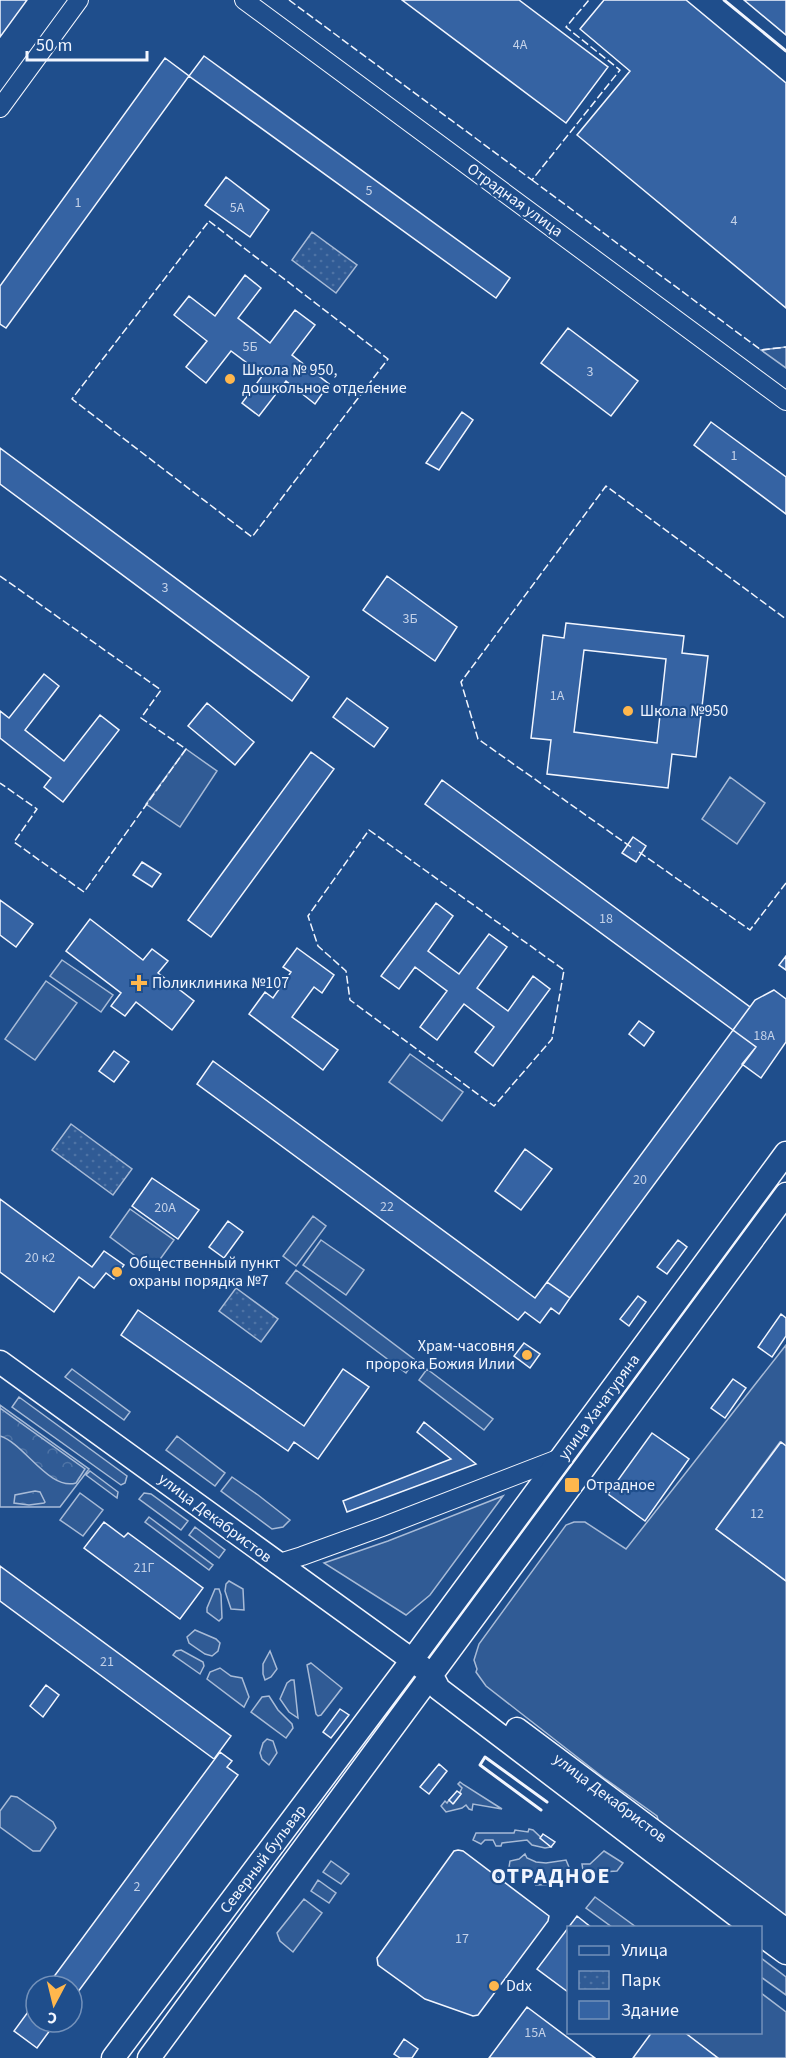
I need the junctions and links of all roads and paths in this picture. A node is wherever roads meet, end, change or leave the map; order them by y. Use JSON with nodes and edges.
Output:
{"nodes":[{"id":1,"x":79,"y":0,"type":"edge"},
{"id":2,"x":244,"y":0,"type":"edge"},
{"id":3,"x":0,"y":108,"type":"edge"},
{"id":4,"x":786,"y":401,"type":"edge"},
{"id":5,"x":786,"y":1153,"type":"edge"},
{"id":6,"x":786,"y":1194,"type":"edge"},
{"id":7,"x":0,"y":1362,"type":"edge"},
{"id":8,"x":563,"y":1457,"type":"junction"},
{"id":9,"x":276,"y":1564,"type":"junction"},
{"id":10,"x":412,"y":1660,"type":"junction"},
{"id":11,"x":431,"y":1674,"type":"junction"},
{"id":12,"x":750,"y":1926,"type":"edge"},
{"id":13,"x":786,"y":1930,"type":"edge"},
{"id":14,"x":762,"y":1935,"type":"edge"},
{"id":15,"x":786,"y":1953,"type":"edge"},
{"id":16,"x":113,"y":2058,"type":"edge"},
{"id":17,"x":149,"y":2058,"type":"edge"}],
"edges":[{"from":1,"to":3,"type":"street"},
{"from":2,"to":4,"type":"street","name":"Отрадная улица"},
{"from":5,"to":8,"type":"main road","name":"улица Хачатуряна"},
{"from":6,"to":11,"type":"main road","name":"улица Хачатуряна"},
{"from":7,"to":9,"type":"main road","name":"улица Декабристов"},
{"from":8,"to":9,"type":"street"},
{"from":8,"to":10,"type":"main road","name":"улица Хачатуряна"},
{"from":9,"to":10,"type":"main road","name":"улица Декабристов"},
{"from":10,"to":11,"type":"main road","name":"улица Декабристов"},
{"from":10,"to":16,"type":"main road","name":"Северный бульвар"},
{"from":11,"to":12,"type":"main road","name":"улица Декабристов"},
{"from":11,"to":13,"type":"main road","name":"улица Декабристов"},
{"from":11,"to":17,"type":"main road","name":"Северный бульвар"},
{"from":14,"to":15,"type":"main road"}]}
